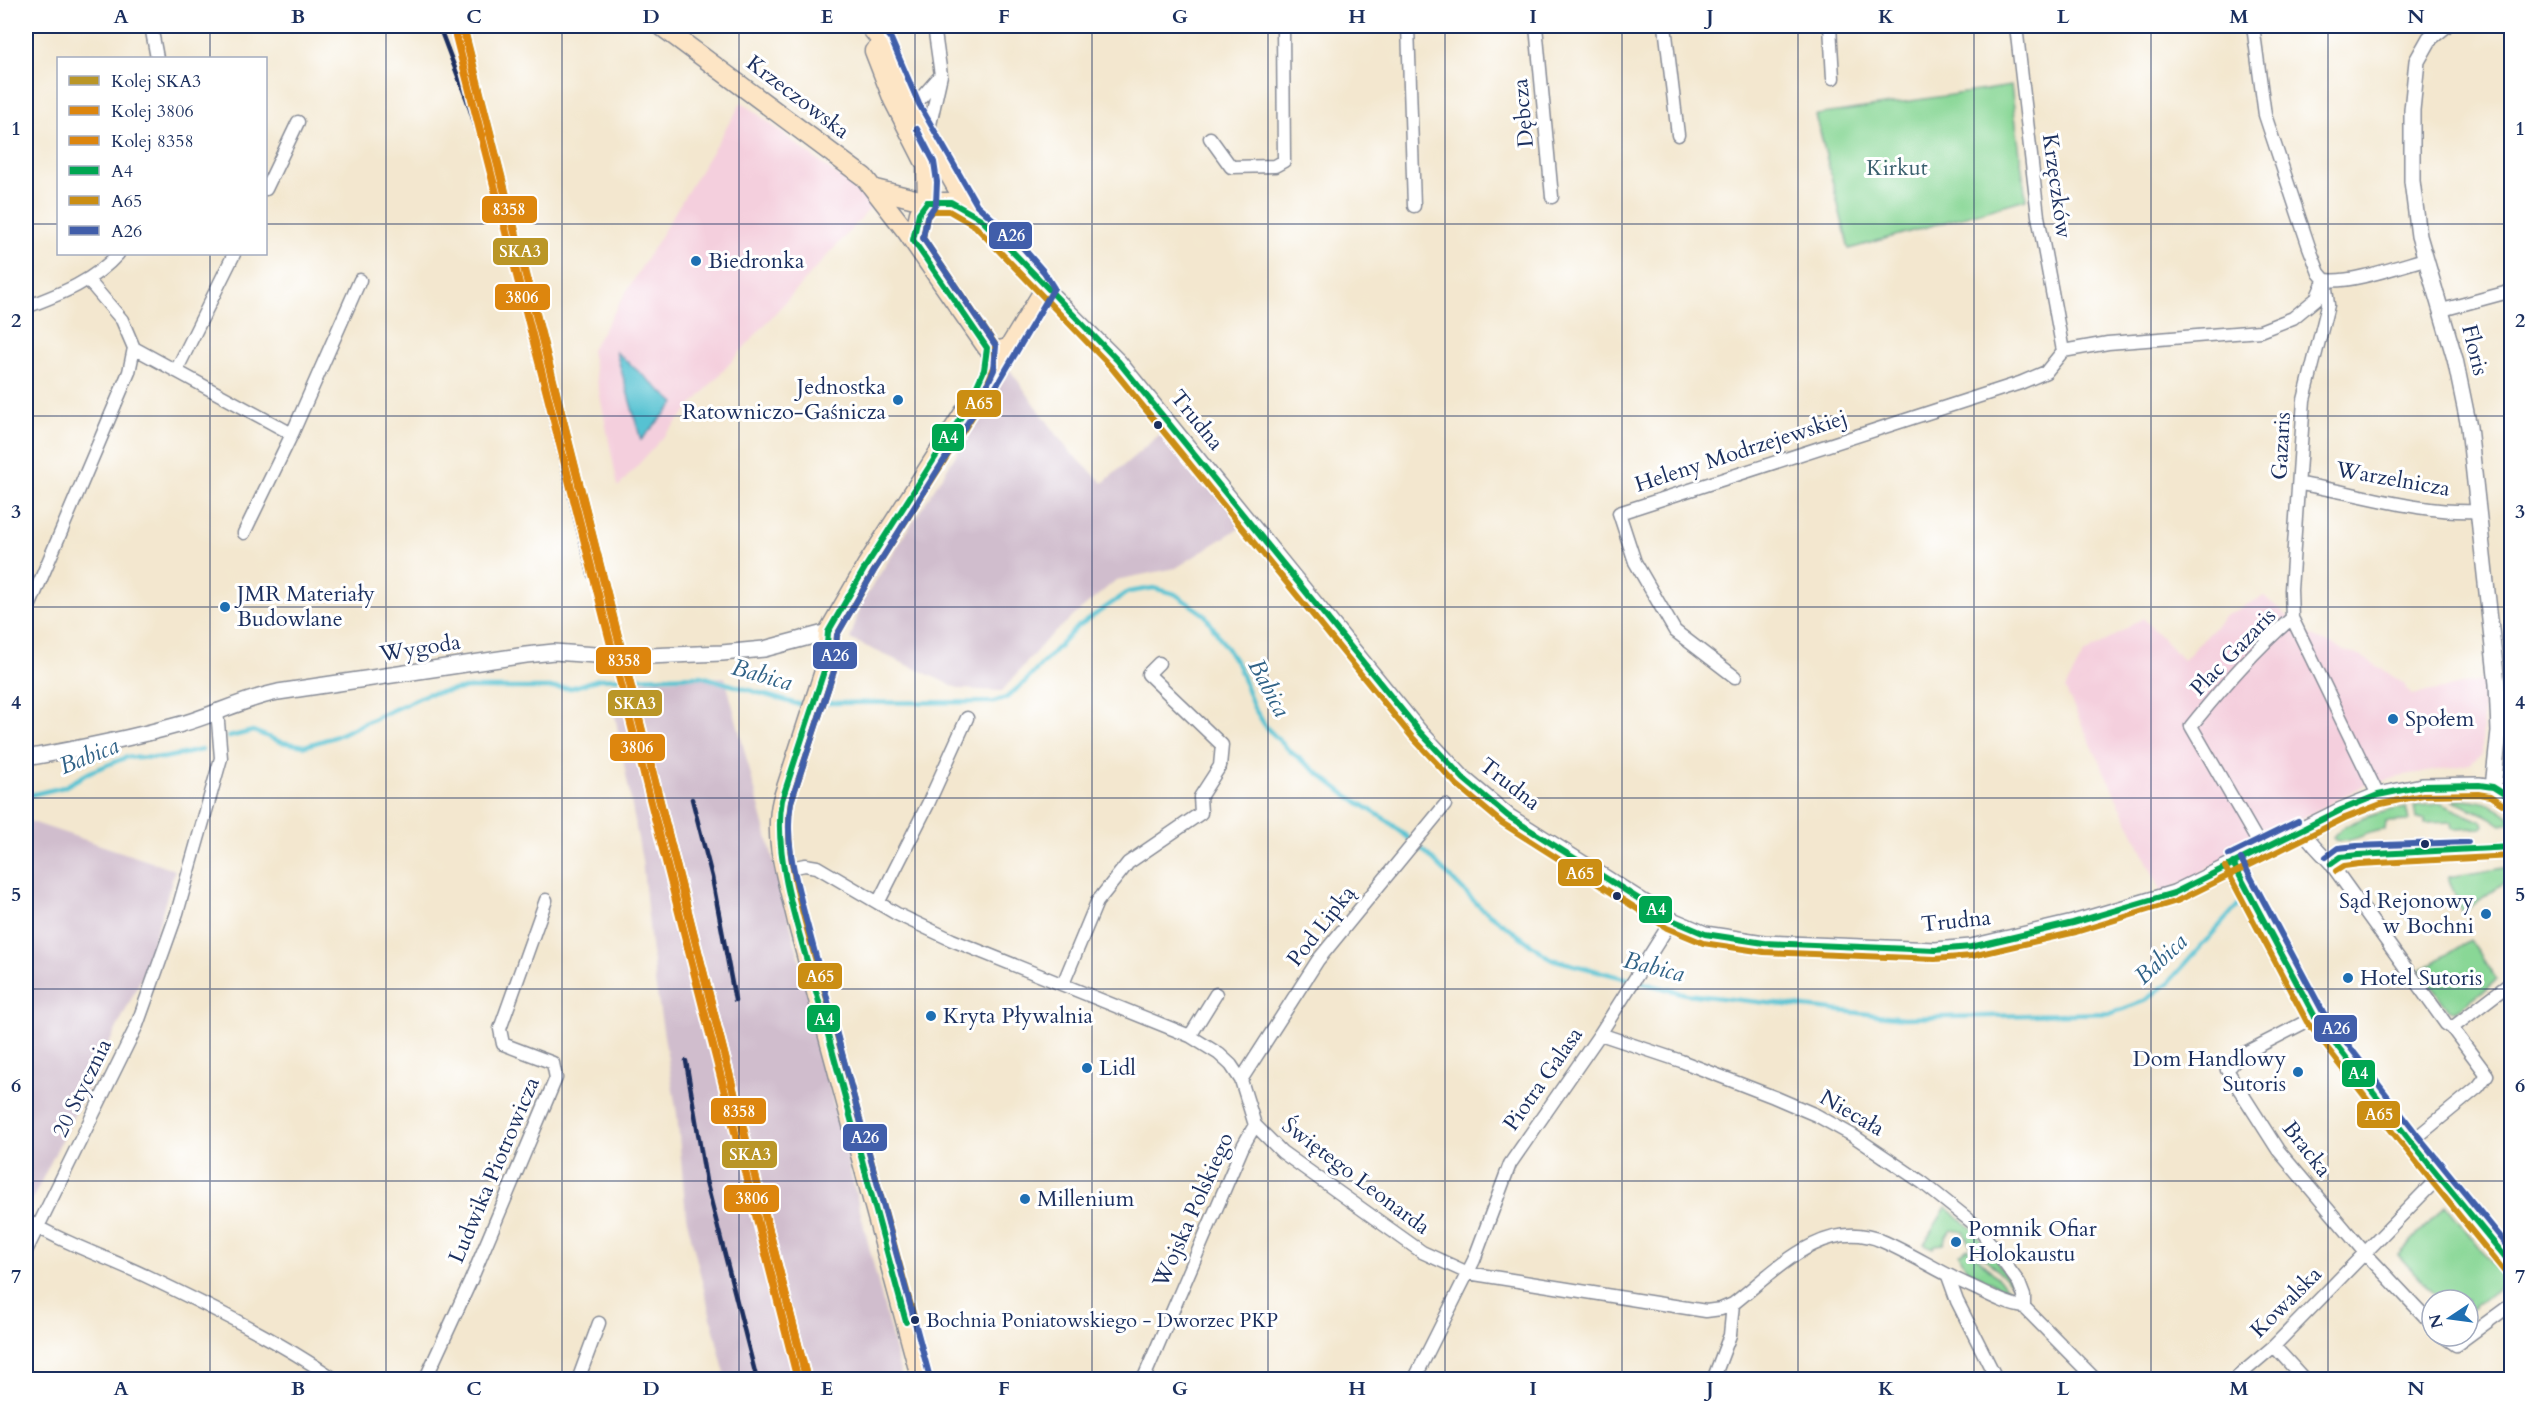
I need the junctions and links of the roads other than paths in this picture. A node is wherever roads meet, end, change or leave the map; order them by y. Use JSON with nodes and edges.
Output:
{"nodes":[{"id":1,"x":151,"y":26,"type":"edge"},
{"id":2,"x":661,"y":26,"type":"edge"},
{"id":3,"x":870,"y":26,"type":"edge"},
{"id":4,"x":934,"y":26,"type":"edge"},
{"id":5,"x":1283,"y":26,"type":"edge"},
{"id":6,"x":1408,"y":26,"type":"edge"},
{"id":7,"x":1536,"y":26,"type":"edge"},
{"id":8,"x":1665,"y":26,"type":"edge"},
{"id":9,"x":1830,"y":26,"type":"edge"},
{"id":10,"x":2016,"y":26,"type":"edge"},
{"id":11,"x":2253,"y":26,"type":"edge"},
{"id":12,"x":2445,"y":26,"type":"edge"},
{"id":13,"x":157,"y":57,"type":"edge"},
{"id":14,"x":941,"y":75,"type":"junction"},
{"id":15,"x":1833,"y":78,"type":"dead end"},
{"id":16,"x":907,"y":115,"type":"junction"},
{"id":17,"x":298,"y":122,"type":"dead end"},
{"id":18,"x":1678,"y":135,"type":"dead end"},
{"id":19,"x":927,"y":138,"type":"junction"},
{"id":20,"x":1210,"y":138,"type":"dead end"},
{"id":21,"x":267,"y":187,"type":"edge"},
{"id":22,"x":874,"y":189,"type":"junction"},
{"id":23,"x":1552,"y":197,"type":"dead end"},
{"id":24,"x":927,"y":202,"type":"junction"},
{"id":25,"x":1414,"y":206,"type":"dead end"},
{"id":26,"x":970,"y":211,"type":"junction"},
{"id":27,"x":913,"y":240,"type":"junction"},
{"id":28,"x":117,"y":255,"type":"edge"},
{"id":29,"x":234,"y":255,"type":"edge"},
{"id":30,"x":2425,"y":259,"type":"junction"},
{"id":31,"x":88,"y":280,"type":"junction"},
{"id":32,"x":360,"y":280,"type":"dead end"},
{"id":33,"x":2325,"y":280,"type":"junction"},
{"id":34,"x":1045,"y":288,"type":"junction"},
{"id":35,"x":2511,"y":291,"type":"edge"},
{"id":36,"x":26,"y":303,"type":"edge"},
{"id":37,"x":2442,"y":310,"type":"junction"},
{"id":38,"x":134,"y":348,"type":"junction"},
{"id":39,"x":987,"y":348,"type":"junction"},
{"id":40,"x":1008,"y":348,"type":"junction"},
{"id":41,"x":2063,"y":351,"type":"junction"},
{"id":42,"x":176,"y":371,"type":"junction"},
{"id":43,"x":968,"y":406,"type":"junction"},
{"id":44,"x":292,"y":434,"type":"junction"},
{"id":45,"x":2300,"y":484,"type":"junction"},
{"id":46,"x":2479,"y":511,"type":"junction"},
{"id":47,"x":244,"y":533,"type":"dead end"},
{"id":48,"x":26,"y":614,"type":"edge"},
{"id":49,"x":2292,"y":618,"type":"junction"},
{"id":50,"x":828,"y":632,"type":"junction"},
{"id":51,"x":1159,"y":663,"type":"dead end"},
{"id":52,"x":1735,"y":677,"type":"dead end"},
{"id":53,"x":217,"y":710,"type":"junction"},
{"id":54,"x":967,"y":718,"type":"dead end"},
{"id":55,"x":2505,"y":722,"type":"edge"},
{"id":56,"x":26,"y":758,"type":"edge"},
{"id":57,"x":2493,"y":787,"type":"junction"},
{"id":58,"x":2378,"y":795,"type":"junction"},
{"id":59,"x":2511,"y":799,"type":"edge"},
{"id":60,"x":1445,"y":805,"type":"dead end"},
{"id":61,"x":2302,"y":829,"type":"junction"},
{"id":62,"x":2262,"y":849,"type":"junction"},
{"id":63,"x":2234,"y":863,"type":"junction"},
{"id":64,"x":785,"y":869,"type":"junction"},
{"id":65,"x":546,"y":900,"type":"dead end"},
{"id":66,"x":878,"y":903,"type":"junction"},
{"id":67,"x":1672,"y":920,"type":"junction"},
{"id":68,"x":2511,"y":982,"type":"edge"},
{"id":69,"x":1063,"y":984,"type":"junction"},
{"id":70,"x":1216,"y":994,"type":"dead end"},
{"id":71,"x":2315,"y":1017,"type":"junction"},
{"id":72,"x":2452,"y":1028,"type":"junction"},
{"id":73,"x":1600,"y":1034,"type":"junction"},
{"id":74,"x":1190,"y":1035,"type":"junction"},
{"id":75,"x":1241,"y":1080,"type":"junction"},
{"id":76,"x":1255,"y":1125,"type":"junction"},
{"id":77,"x":2411,"y":1142,"type":"junction"},
{"id":78,"x":2440,"y":1176,"type":"junction"},
{"id":79,"x":26,"y":1220,"type":"edge"},
{"id":80,"x":37,"y":1227,"type":"junction"},
{"id":81,"x":26,"y":1251,"type":"edge"},
{"id":82,"x":2366,"y":1252,"type":"junction"},
{"id":83,"x":2511,"y":1266,"type":"edge"},
{"id":84,"x":1468,"y":1273,"type":"junction"},
{"id":85,"x":1948,"y":1276,"type":"junction"},
{"id":86,"x":1733,"y":1304,"type":"junction"},
{"id":87,"x":2511,"y":1304,"type":"edge"},
{"id":88,"x":2024,"y":1307,"type":"junction"},
{"id":89,"x":2420,"y":1311,"type":"edge"},
{"id":90,"x":599,"y":1323,"type":"dead end"},
{"id":91,"x":2480,"y":1327,"type":"edge"},
{"id":92,"x":2274,"y":1346,"type":"junction"},
{"id":93,"x":336,"y":1380,"type":"edge"},
{"id":94,"x":425,"y":1380,"type":"edge"},
{"id":95,"x":578,"y":1380,"type":"edge"},
{"id":96,"x":921,"y":1380,"type":"edge"},
{"id":97,"x":1143,"y":1380,"type":"edge"},
{"id":98,"x":1414,"y":1380,"type":"edge"},
{"id":99,"x":1713,"y":1380,"type":"edge"},
{"id":100,"x":1998,"y":1380,"type":"edge"},
{"id":101,"x":2096,"y":1380,"type":"edge"},
{"id":102,"x":2234,"y":1380,"type":"edge"},
{"id":103,"x":2305,"y":1380,"type":"edge"}],
"edges":[{"from":1,"to":13,"type":"street"},
{"from":2,"to":22,"type":"main road","name":"Krzeczowska"},
{"from":3,"to":16,"type":"main road"},
{"from":4,"to":14,"type":"street"},
{"from":5,"to":20,"type":"street"},
{"from":6,"to":25,"type":"street"},
{"from":7,"to":23,"type":"street","name":"Dębcza"},
{"from":8,"to":18,"type":"street"},
{"from":9,"to":15,"type":"street"},
{"from":10,"to":41,"type":"street","name":"Krzęczków"},
{"from":11,"to":33,"type":"street"},
{"from":12,"to":30,"type":"street","name":"Floris"},
{"from":14,"to":16,"type":"street"},
{"from":14,"to":19,"type":"street"},
{"from":16,"to":19,"type":"main road"},
{"from":16,"to":24,"type":"main road"},
{"from":17,"to":21,"type":"street"},
{"from":19,"to":26,"type":"main road"},
{"from":22,"to":24,"type":"main road","name":"Krzeczowska"},
{"from":22,"to":27,"type":"main road","name":"Krzeczowska"},
{"from":24,"to":26,"type":"main road","name":"Krzeczowska"},
{"from":24,"to":27,"type":"main road"},
{"from":26,"to":34,"type":"main road","name":"Trudna"},
{"from":27,"to":39,"type":"main road","name":"Krzeczowska"},
{"from":28,"to":31,"type":"street"},
{"from":29,"to":42,"type":"street"},
{"from":30,"to":33,"type":"street"},
{"from":30,"to":37,"type":"street","name":"Floris"},
{"from":31,"to":36,"type":"street"},
{"from":31,"to":38,"type":"street"},
{"from":32,"to":44,"type":"street"},
{"from":33,"to":41,"type":"street"},
{"from":33,"to":45,"type":"street","name":"Gazaris"},
{"from":34,"to":40,"type":"main road"},
{"from":34,"to":67,"type":"street","name":"Trudna"},
{"from":35,"to":37,"type":"street"},
{"from":37,"to":46,"type":"street","name":"Floris"},
{"from":38,"to":42,"type":"street"},
{"from":38,"to":48,"type":"street"},
{"from":39,"to":40,"type":"main road"},
{"from":39,"to":43,"type":"main road"},
{"from":40,"to":43,"type":"main road"},
{"from":41,"to":52,"type":"street","name":"Heleny Modrzejewskiej"},
{"from":42,"to":44,"type":"street"},
{"from":43,"to":50,"type":"main road"},
{"from":44,"to":47,"type":"street"},
{"from":45,"to":46,"type":"street","name":"Warzelnicza"},
{"from":45,"to":49,"type":"street","name":"Gazaris"},
{"from":46,"to":55,"type":"street","name":"Floris"},
{"from":49,"to":58,"type":"street","name":"Plac Gazaris"},
{"from":49,"to":62,"type":"street","name":"Plac Gazaris"},
{"from":50,"to":53,"type":"street","name":"Wygoda"},
{"from":50,"to":64,"type":"main road"},
{"from":51,"to":69,"type":"street"},
{"from":53,"to":56,"type":"street","name":"Wygoda"},
{"from":53,"to":80,"type":"street","name":"20 Stycznia"},
{"from":54,"to":66,"type":"street"},
{"from":55,"to":57,"type":"street","name":"Floris"},
{"from":57,"to":58,"type":"street","name":"Trudna"},
{"from":57,"to":59,"type":"street"},
{"from":58,"to":61,"type":"street","name":"Trudna"},
{"from":60,"to":75,"type":"street","name":"Pod Lipką"},
{"from":61,"to":62,"type":"street","name":"Trudna"},
{"from":61,"to":72,"type":"street"},
{"from":62,"to":63,"type":"street","name":"Trudna"},
{"from":63,"to":67,"type":"street","name":"Trudna"},
{"from":63,"to":71,"type":"street"},
{"from":64,"to":66,"type":"street","name":"Świętego Leonarda"},
{"from":64,"to":96,"type":"main road"},
{"from":65,"to":94,"type":"street","name":"Ludwika Piotrowicza"},
{"from":66,"to":69,"type":"street","name":"Świętego Leonarda"},
{"from":67,"to":73,"type":"street","name":"Piotra Galasa"},
{"from":68,"to":72,"type":"street"},
{"from":69,"to":74,"type":"street","name":"Świętego Leonarda"},
{"from":70,"to":74,"type":"street"},
{"from":71,"to":77,"type":"street"},
{"from":71,"to":82,"type":"street","name":"Bracka"},
{"from":72,"to":77,"type":"street"},
{"from":73,"to":84,"type":"street","name":"Piotra Galasa"},
{"from":73,"to":88,"type":"street","name":"Niecała"},
{"from":74,"to":75,"type":"street","name":"Świętego Leonarda"},
{"from":75,"to":76,"type":"street","name":"Świętego Leonarda"},
{"from":76,"to":84,"type":"street","name":"Świętego Leonarda"},
{"from":76,"to":97,"type":"street","name":"Wojska Polskiego"},
{"from":77,"to":78,"type":"street"},
{"from":78,"to":82,"type":"street","name":"Kowalska"},
{"from":78,"to":83,"type":"street"},
{"from":79,"to":80,"type":"street"},
{"from":80,"to":81,"type":"street","name":"20 Stycznia"},
{"from":80,"to":93,"type":"street"},
{"from":82,"to":89,"type":"street","name":"Bracka"},
{"from":82,"to":92,"type":"street","name":"Kowalska"},
{"from":84,"to":86,"type":"street","name":"Świętego Leonarda"},
{"from":84,"to":98,"type":"street","name":"Piotra Galasa"},
{"from":85,"to":86,"type":"street","name":"Niecała"},
{"from":85,"to":88,"type":"street","name":"Niecała"},
{"from":85,"to":100,"type":"street"},
{"from":86,"to":99,"type":"street"},
{"from":87,"to":91,"type":"street"},
{"from":88,"to":101,"type":"street","name":"Niecała"},
{"from":90,"to":95,"type":"street"},
{"from":92,"to":102,"type":"street","name":"Kowalska"},
{"from":92,"to":103,"type":"street"}]}
